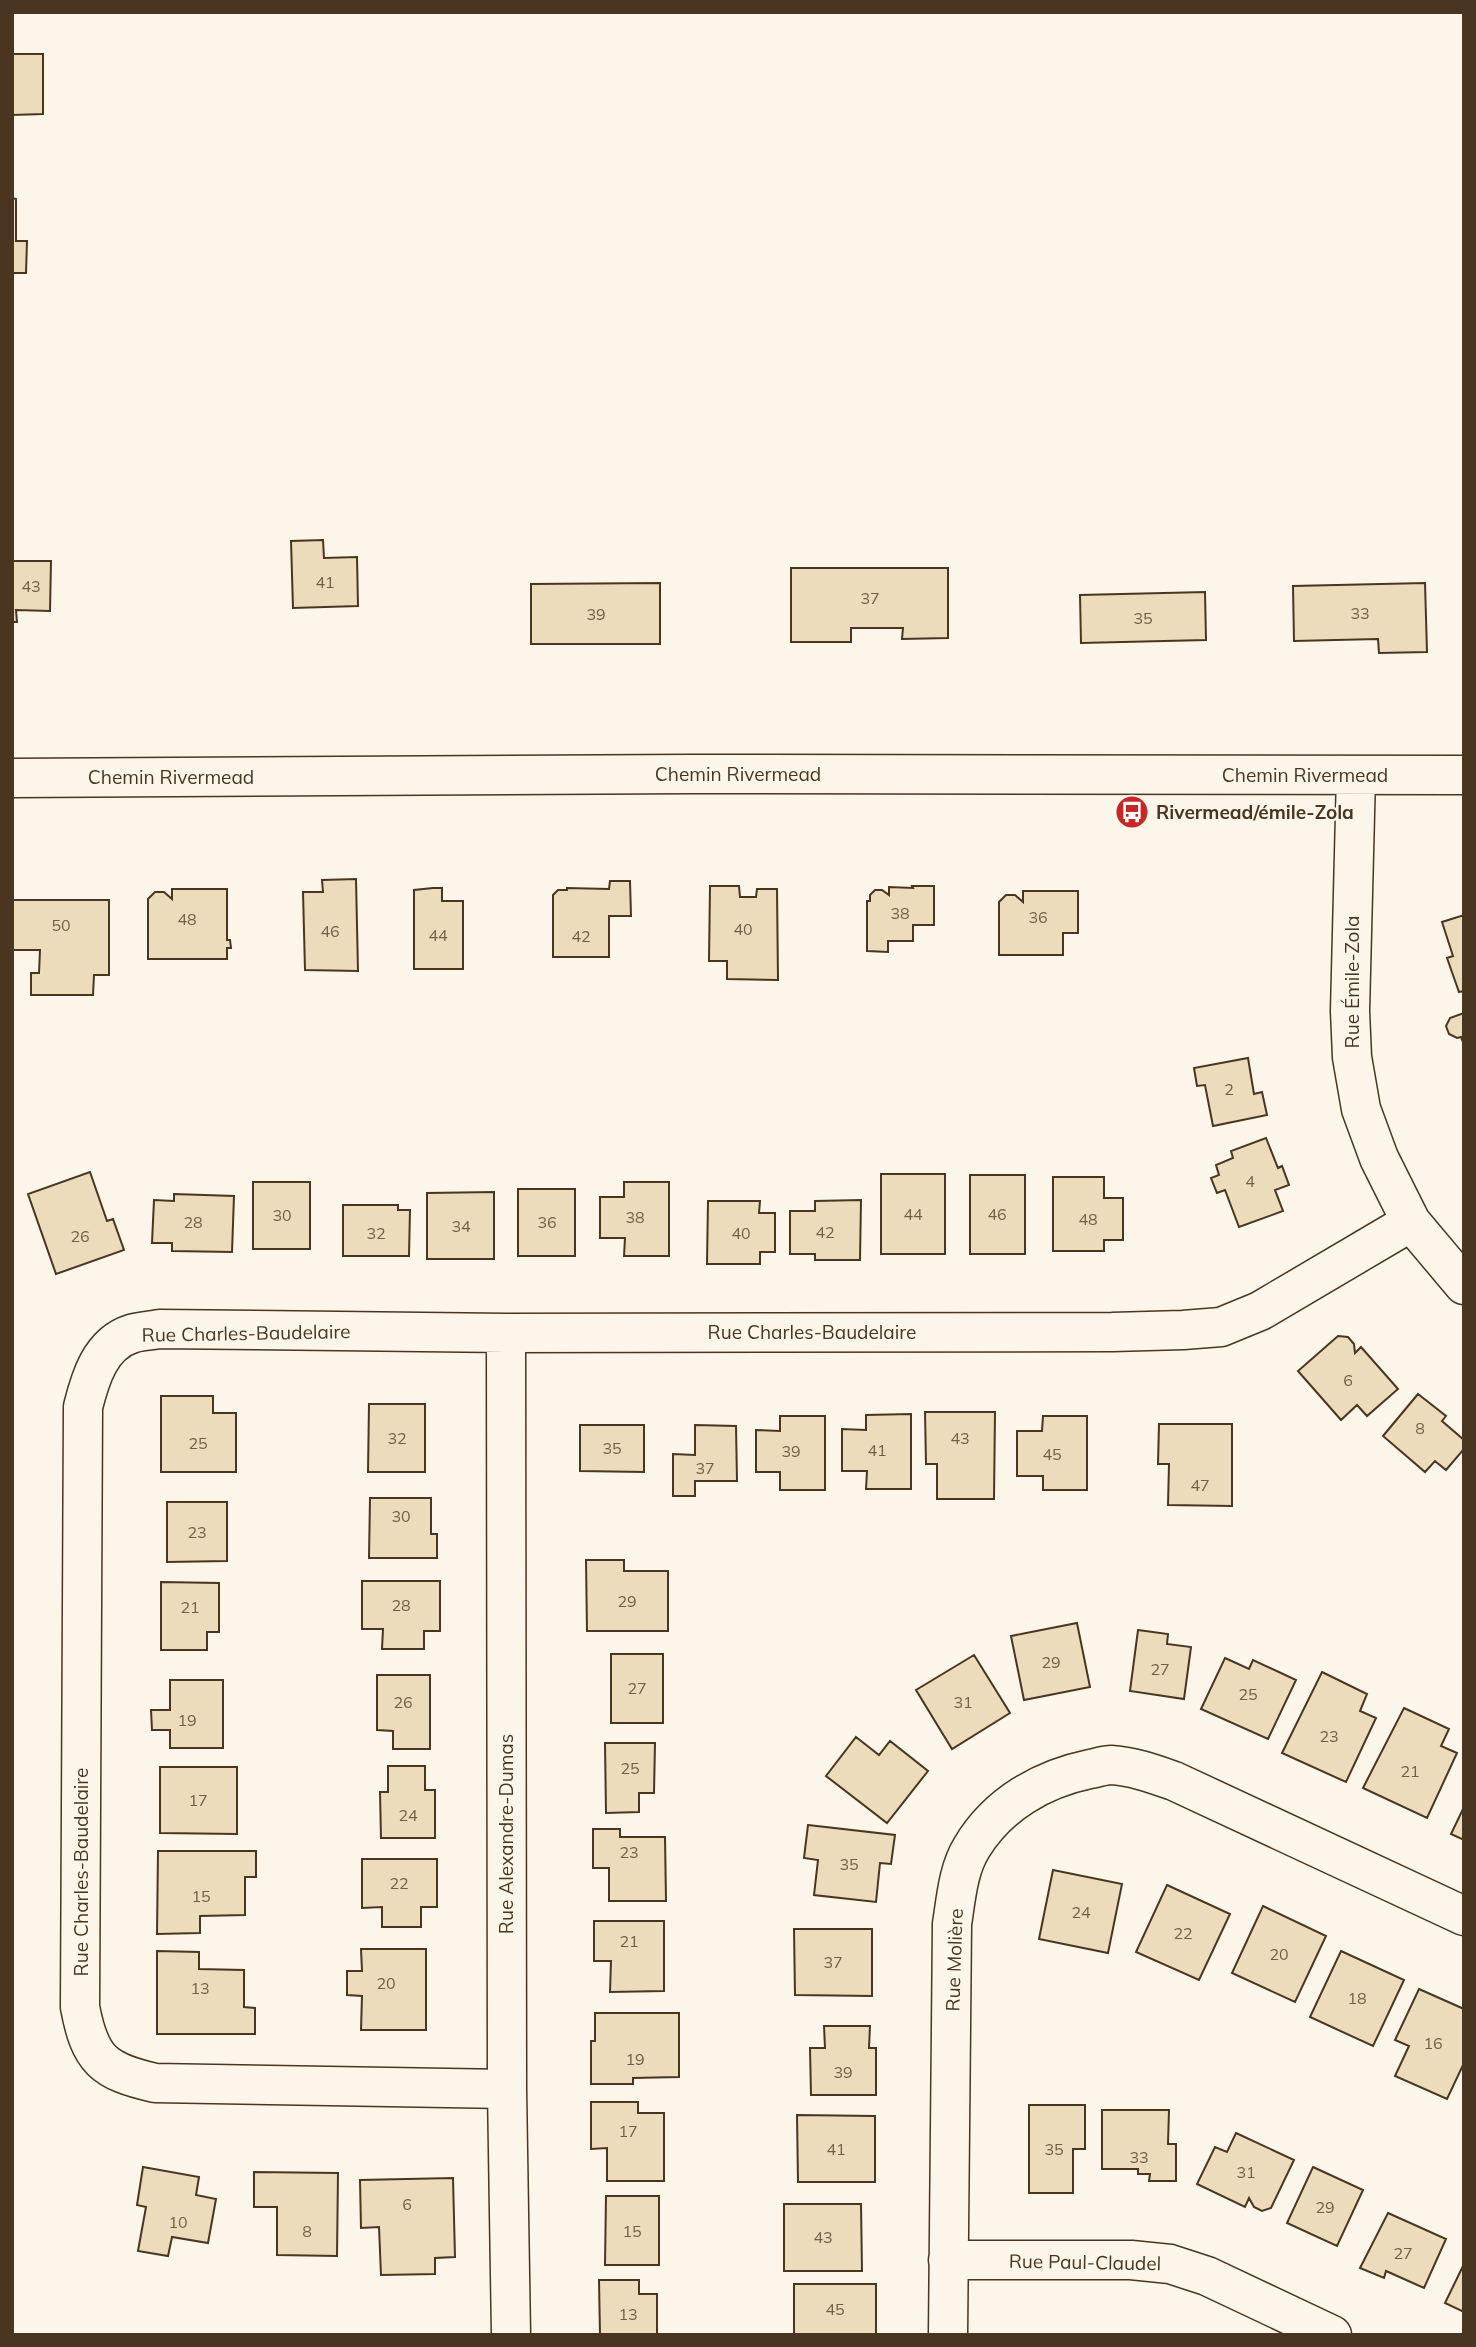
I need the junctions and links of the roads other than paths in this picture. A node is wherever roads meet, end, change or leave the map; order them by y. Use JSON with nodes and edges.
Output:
{"nodes":[{"id":1,"x":1356,"y":775,"type":"junction"},
{"id":2,"x":1464,"y":775,"type":"edge"},
{"id":3,"x":12,"y":778,"type":"edge"},
{"id":4,"x":1410,"y":1223,"type":"junction"},
{"id":5,"x":1464,"y":1284,"type":"edge"},
{"id":6,"x":506,"y":1333,"type":"junction"},
{"id":7,"x":1464,"y":1916,"type":"edge"},
{"id":8,"x":507,"y":2089,"type":"junction"},
{"id":9,"x":948,"y":2260,"type":"junction"},
{"id":10,"x":511,"y":2335,"type":"edge"},
{"id":11,"x":948,"y":2335,"type":"edge"},
{"id":12,"x":1332,"y":2335,"type":"edge"}],
"edges":[{"from":1,"to":2,"type":"street","name":"Chemin Rivermead"},
{"from":1,"to":3,"type":"street","name":"Chemin Rivermead"},
{"from":1,"to":4,"type":"street","name":"Rue Émile-Zola"},
{"from":4,"to":5,"type":"street","name":"Rue Émile-Zola"},
{"from":4,"to":6,"type":"street","name":"Rue Charles-Baudelaire"},
{"from":6,"to":8,"type":"street","name":"Rue Alexandre-Dumas"},
{"from":6,"to":8,"type":"street","name":"Rue Charles-Baudelaire"},
{"from":7,"to":9,"type":"street","name":"Rue Molière"},
{"from":8,"to":10,"type":"street","name":"Rue Alexandre-Dumas"},
{"from":9,"to":11,"type":"street","name":"Rue Molière"},
{"from":9,"to":12,"type":"street","name":"Rue Paul-Claudel"}]}
